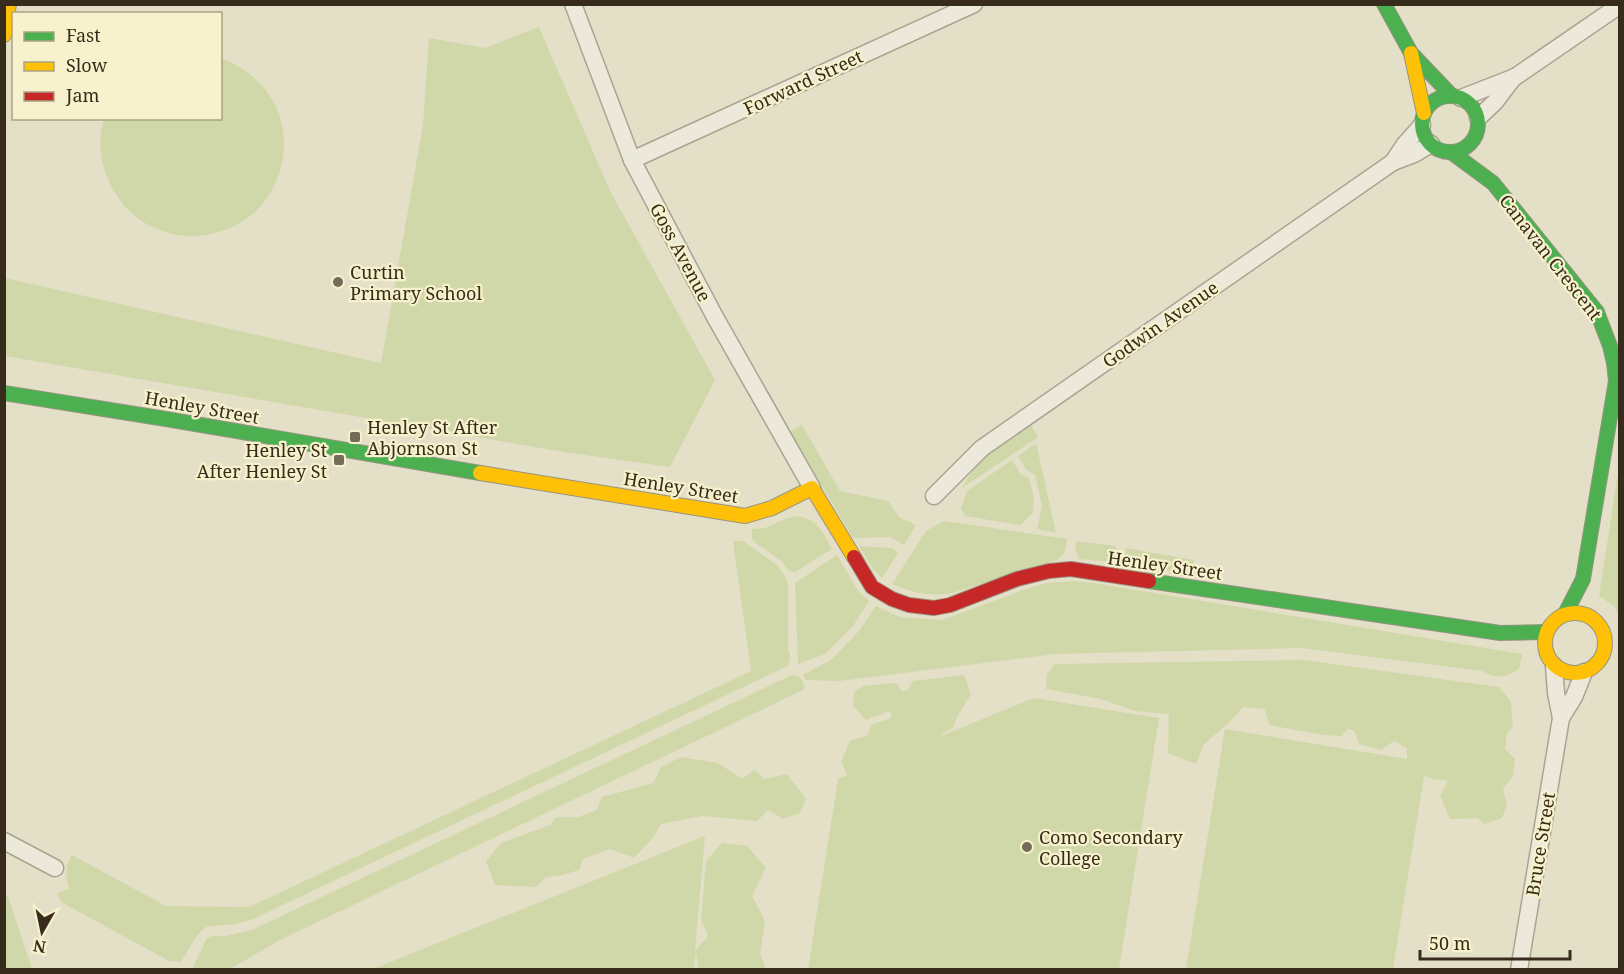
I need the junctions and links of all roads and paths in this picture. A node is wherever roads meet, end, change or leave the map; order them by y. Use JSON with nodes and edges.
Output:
{"nodes":[{"id":1,"x":9,"y":4,"type":"edge"},
{"id":2,"x":573,"y":4,"type":"edge"},
{"id":3,"x":974,"y":4,"type":"edge"},
{"id":4,"x":1384,"y":4,"type":"edge"},
{"id":5,"x":1620,"y":5,"type":"edge"},
{"id":6,"x":4,"y":35,"type":"edge"},
{"id":7,"x":1411,"y":53,"type":"junction"},
{"id":8,"x":1515,"y":77,"type":"junction"},
{"id":9,"x":1457,"y":97,"type":"junction"},
{"id":10,"x":1478,"y":118,"type":"junction"},
{"id":11,"x":1423,"y":119,"type":"junction"},
{"id":12,"x":1431,"y":144,"type":"junction"},
{"id":13,"x":1478,"y":148,"type":"junction"},
{"id":14,"x":1451,"y":152,"type":"junction"},
{"id":15,"x":632,"y":160,"type":"junction"},
{"id":16,"x":1393,"y":162,"type":"junction"},
{"id":17,"x":1493,"y":183,"type":"junction"},
{"id":18,"x":1617,"y":363,"type":"edge"},
{"id":19,"x":1618,"y":381,"type":"edge"},
{"id":20,"x":4,"y":393,"type":"edge"},
{"id":21,"x":812,"y":488,"type":"junction"},
{"id":22,"x":934,"y":496,"type":"dead end"},
{"id":23,"x":1582,"y":579,"type":"junction"},
{"id":24,"x":1565,"y":614,"type":"junction"},
{"id":25,"x":1588,"y":614,"type":"junction"},
{"id":26,"x":1601,"y":628,"type":"junction"},
{"id":27,"x":1546,"y":632,"type":"junction"},
{"id":28,"x":1500,"y":633,"type":"junction"},
{"id":29,"x":1620,"y":642,"type":"edge"},
{"id":30,"x":1550,"y":659,"type":"junction"},
{"id":31,"x":1620,"y":659,"type":"edge"},
{"id":32,"x":1591,"y":667,"type":"junction"},
{"id":33,"x":1561,"y":718,"type":"junction"},
{"id":34,"x":4,"y":841,"type":"edge"},
{"id":35,"x":55,"y":868,"type":"dead end"},
{"id":36,"x":1519,"y":969,"type":"edge"}],
"edges":[{"from":1,"to":6,"type":"street"},
{"from":2,"to":15,"type":"street","name":"Goss Avenue"},
{"from":3,"to":15,"type":"street","name":"Forward Street"},
{"from":4,"to":7,"type":"street"},
{"from":5,"to":8,"type":"street"},
{"from":7,"to":9,"type":"street"},
{"from":7,"to":11,"type":"street"},
{"from":8,"to":9,"type":"street"},
{"from":8,"to":10,"type":"street"},
{"from":9,"to":10,"type":"street"},
{"from":9,"to":11,"type":"street"},
{"from":10,"to":13,"type":"street"},
{"from":11,"to":12,"type":"street"},
{"from":11,"to":16,"type":"street","name":"Godwin Avenue"},
{"from":12,"to":14,"type":"street","name":"Canavan Crescent"},
{"from":12,"to":16,"type":"street","name":"Godwin Avenue"},
{"from":13,"to":14,"type":"street"},
{"from":13,"to":17,"type":"street","name":"Canavan Crescent"},
{"from":14,"to":17,"type":"street","name":"Canavan Crescent"},
{"from":15,"to":21,"type":"street","name":"Goss Avenue"},
{"from":16,"to":22,"type":"street","name":"Godwin Avenue"},
{"from":17,"to":18,"type":"street","name":"Canavan Crescent"},
{"from":18,"to":19,"type":"street"},
{"from":19,"to":23,"type":"street"},
{"from":20,"to":21,"type":"street","name":"Henley Street"},
{"from":21,"to":28,"type":"street","name":"Henley Street"},
{"from":23,"to":24,"type":"street"},
{"from":23,"to":25,"type":"street"},
{"from":24,"to":25,"type":"street"},
{"from":24,"to":27,"type":"street"},
{"from":25,"to":26,"type":"street"},
{"from":26,"to":29,"type":"street"},
{"from":26,"to":32,"type":"street"},
{"from":27,"to":28,"type":"street","name":"Henley Street"},
{"from":27,"to":30,"type":"street"},
{"from":28,"to":30,"type":"street","name":"Henley Street"},
{"from":30,"to":32,"type":"street"},
{"from":30,"to":33,"type":"street","name":"Bruce Street"},
{"from":31,"to":32,"type":"street"},
{"from":32,"to":33,"type":"street","name":"Bruce Street"},
{"from":33,"to":36,"type":"street","name":"Bruce Street"},
{"from":34,"to":35,"type":"street"}]}
